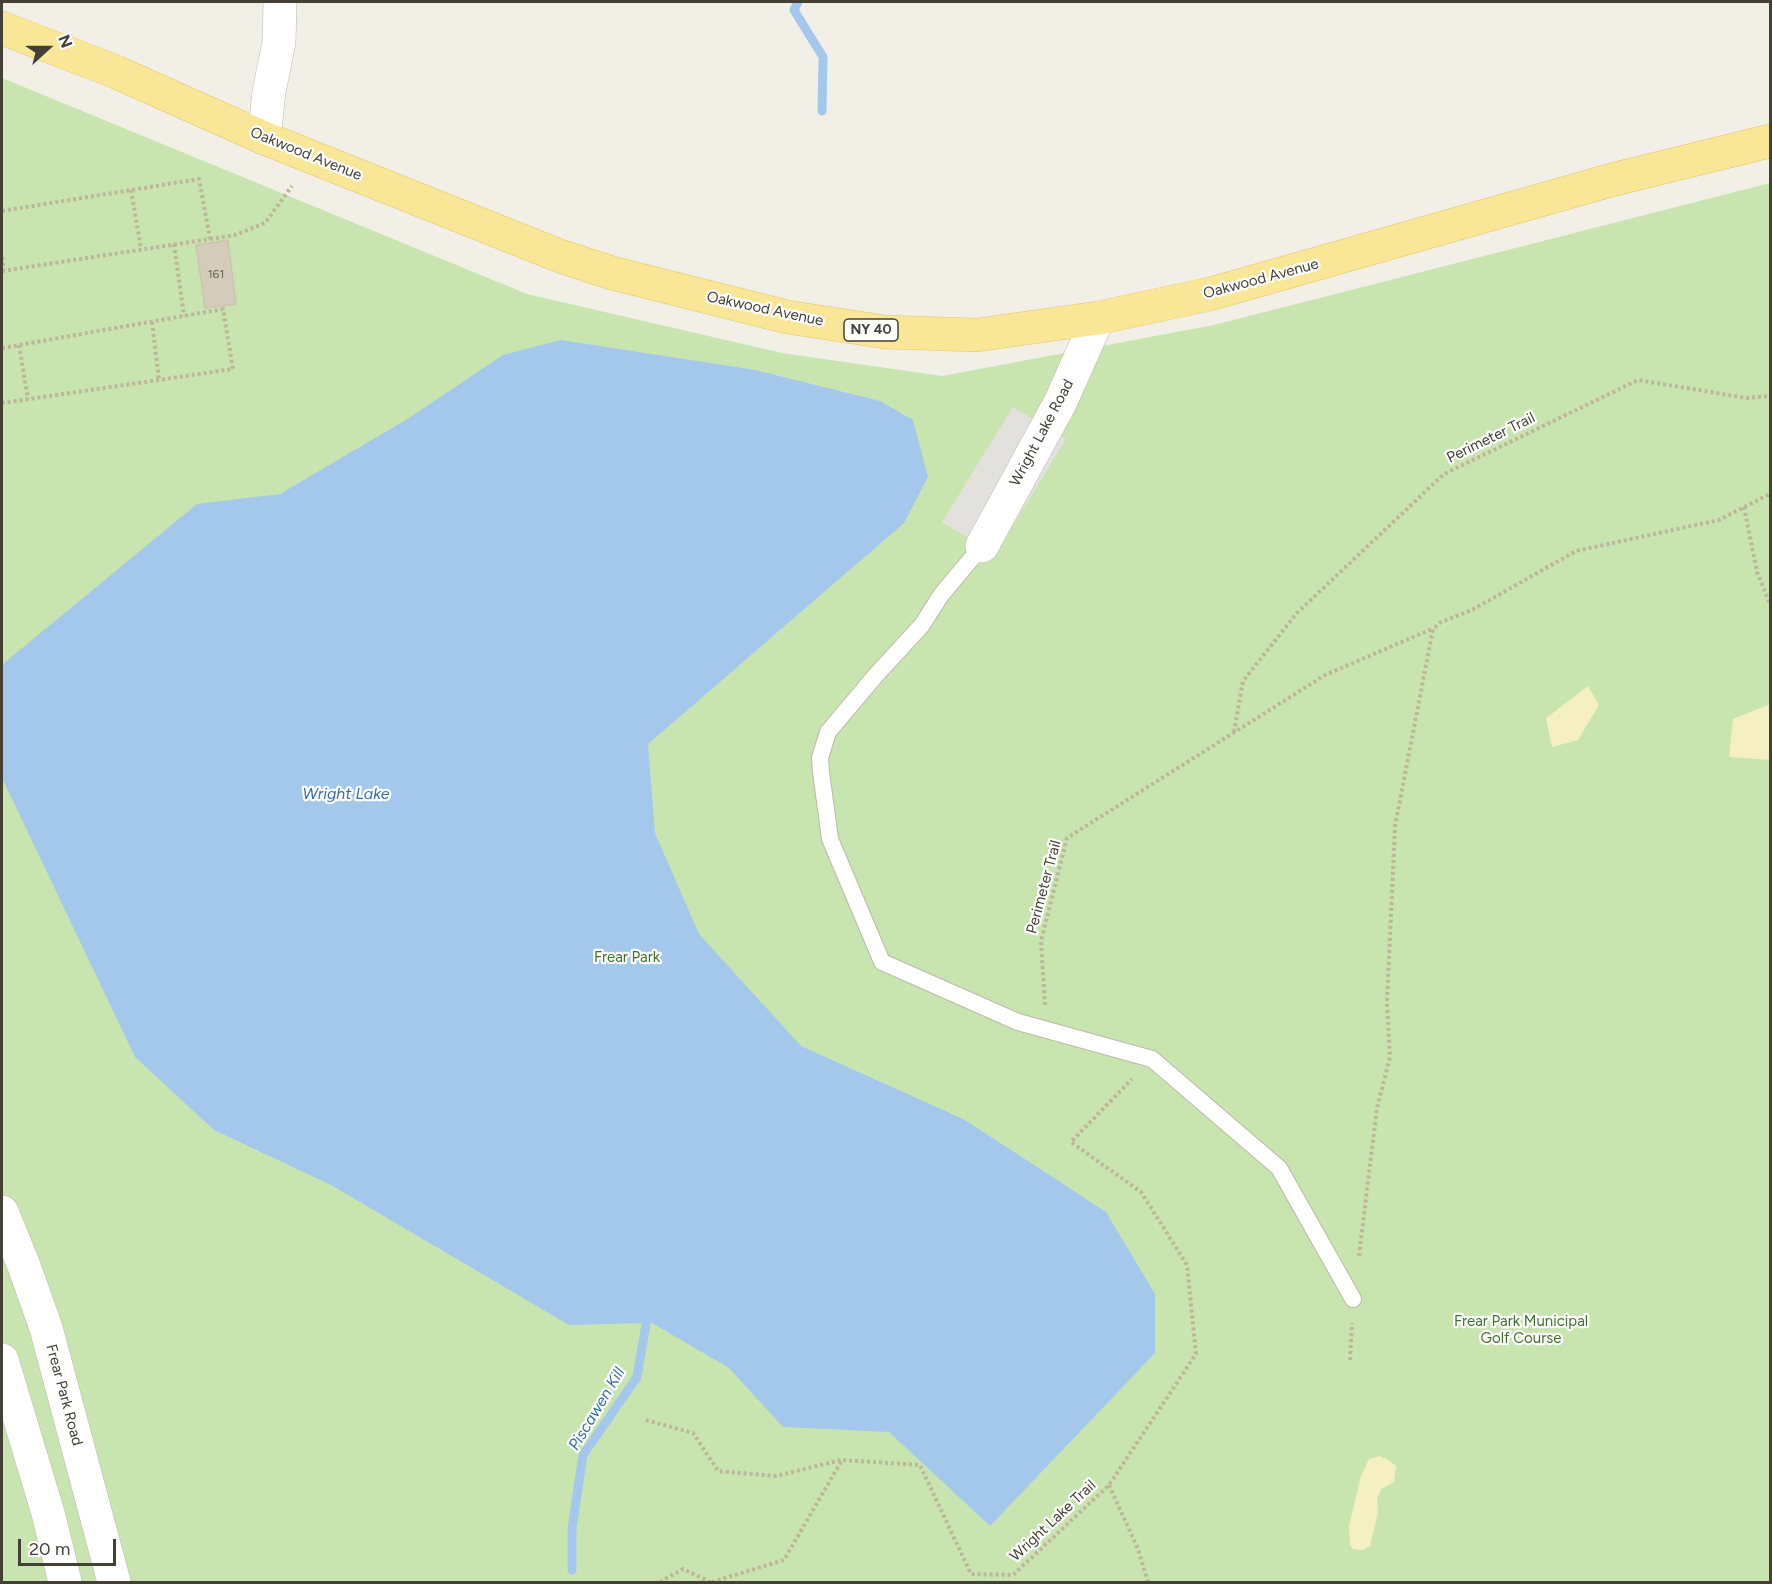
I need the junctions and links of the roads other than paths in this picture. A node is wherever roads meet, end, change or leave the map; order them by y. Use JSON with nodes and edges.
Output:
{"nodes":[{"id":1,"x":280,"y":2,"type":"edge"},
{"id":2,"x":2,"y":28,"type":"edge"},
{"id":3,"x":264,"y":138,"type":"junction"},
{"id":4,"x":1770,"y":141,"type":"edge"},
{"id":5,"x":1098,"y":318,"type":"junction"},
{"id":6,"x":982,"y":546,"type":"joint"},
{"id":7,"x":2,"y":1212,"type":"edge"},
{"id":8,"x":1353,"y":1299,"type":"road end"},
{"id":9,"x":2,"y":1360,"type":"edge"},
{"id":10,"x":65,"y":1582,"type":"edge"},
{"id":11,"x":114,"y":1582,"type":"edge"}],
"edges":[{"from":1,"to":3,"type":"street"},
{"from":2,"to":3,"type":"main road","name":"Oakwood Avenue","number":"NY 40"},
{"from":3,"to":5,"type":"main road","name":"Oakwood Avenue","number":"NY 40"},
{"from":4,"to":5,"type":"main road","name":"Oakwood Avenue","number":"NY 40"},
{"from":5,"to":6,"type":"street","name":"Wright Lake Road"},
{"from":6,"to":8,"type":"lane"},
{"from":7,"to":11,"type":"street","name":"Frear Park Road"},
{"from":9,"to":10,"type":"street"}]}
